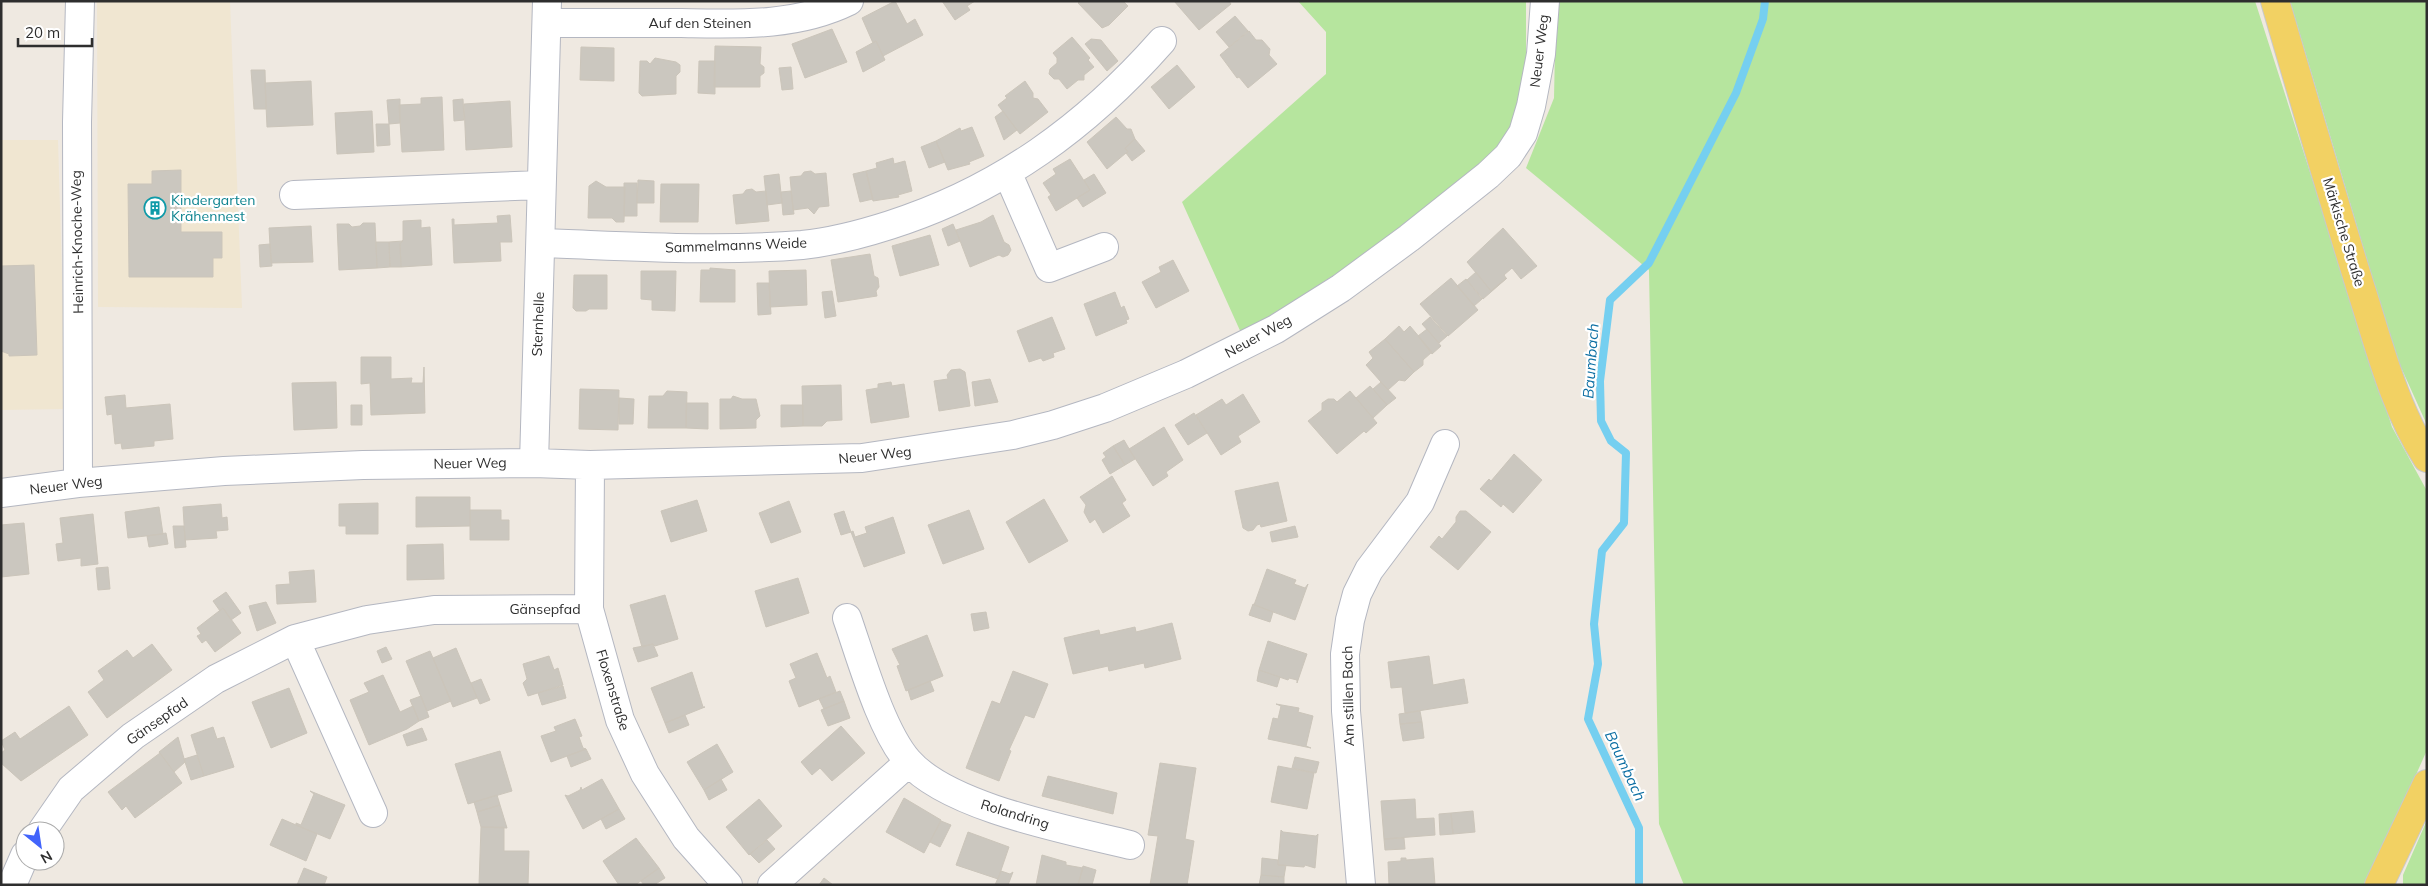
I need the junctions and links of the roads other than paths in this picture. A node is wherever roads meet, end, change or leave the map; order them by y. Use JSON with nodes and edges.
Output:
{"nodes":[{"id":1,"x":80,"y":1,"type":"edge"},
{"id":2,"x":849,"y":1,"type":"edge"},
{"id":3,"x":1545,"y":1,"type":"edge"},
{"id":4,"x":2275,"y":1,"type":"edge"},
{"id":5,"x":547,"y":12,"type":"edge"},
{"id":6,"x":1162,"y":40,"type":"dead end"},
{"id":7,"x":1008,"y":174,"type":"junction"},
{"id":8,"x":541,"y":185,"type":"junction"},
{"id":9,"x":294,"y":195,"type":"dead end"},
{"id":10,"x":541,"y":243,"type":"junction"},
{"id":11,"x":1104,"y":247,"type":"dead end"},
{"id":12,"x":1445,"y":444,"type":"dead end"},
{"id":13,"x":2427,"y":458,"type":"edge"},
{"id":14,"x":534,"y":462,"type":"junction"},
{"id":15,"x":590,"y":465,"type":"junction"},
{"id":16,"x":78,"y":483,"type":"junction"},
{"id":17,"x":1,"y":493,"type":"edge"},
{"id":18,"x":589,"y":609,"type":"junction"},
{"id":19,"x":847,"y":618,"type":"dead end"},
{"id":20,"x":295,"y":639,"type":"junction"},
{"id":21,"x":909,"y":762,"type":"junction"},
{"id":22,"x":2427,"y":784,"type":"edge"},
{"id":23,"x":373,"y":813,"type":"dead end"},
{"id":24,"x":49,"y":821,"type":"edge"},
{"id":25,"x":1130,"y":845,"type":"dead end"},
{"id":26,"x":18,"y":871,"type":"edge"},
{"id":27,"x":12,"y":885,"type":"edge"},
{"id":28,"x":728,"y":885,"type":"edge"},
{"id":29,"x":772,"y":885,"type":"edge"},
{"id":30,"x":1361,"y":885,"type":"edge"},
{"id":31,"x":2379,"y":885,"type":"edge"}],
"edges":[{"from":1,"to":16,"type":"street","name":"Heinrich-Knoche-Weg"},
{"from":2,"to":5,"type":"street","name":"Auf den Steinen"},
{"from":3,"to":15,"type":"street","name":"Neuer Weg"},
{"from":4,"to":13,"type":"main road","name":"Märkische Straße"},
{"from":5,"to":8,"type":"street","name":"Sternhelle"},
{"from":6,"to":7,"type":"street","name":"Sammelmanns Weide"},
{"from":7,"to":10,"type":"street","name":"Sammelmanns Weide"},
{"from":7,"to":11,"type":"street"},
{"from":8,"to":9,"type":"street"},
{"from":8,"to":10,"type":"street","name":"Sternhelle"},
{"from":10,"to":14,"type":"street","name":"Sternhelle"},
{"from":12,"to":30,"type":"street","name":"Am stillen Bach"},
{"from":14,"to":15,"type":"street","name":"Neuer Weg"},
{"from":14,"to":16,"type":"street","name":"Neuer Weg"},
{"from":15,"to":18,"type":"street","name":"Floxenstraße"},
{"from":16,"to":17,"type":"street","name":"Neuer Weg"},
{"from":18,"to":20,"type":"street","name":"Gänsepfad"},
{"from":18,"to":28,"type":"street","name":"Floxenstraße"},
{"from":19,"to":21,"type":"street","name":"Rolandring"},
{"from":20,"to":23,"type":"street"},
{"from":20,"to":24,"type":"street","name":"Gänsepfad"},
{"from":21,"to":25,"type":"street","name":"Rolandring"},
{"from":21,"to":29,"type":"street"},
{"from":22,"to":31,"type":"main road"},
{"from":26,"to":27,"type":"street"}]}
